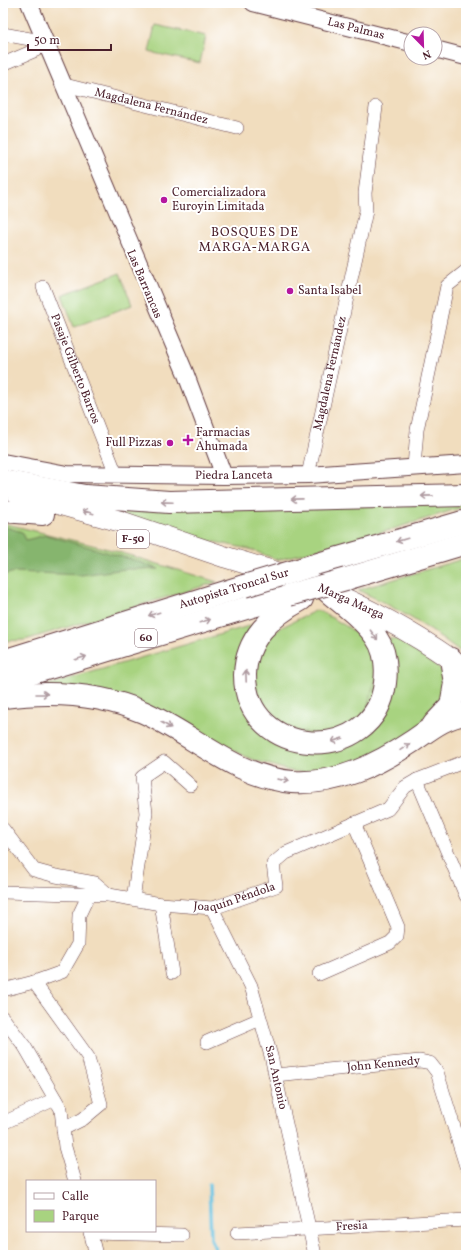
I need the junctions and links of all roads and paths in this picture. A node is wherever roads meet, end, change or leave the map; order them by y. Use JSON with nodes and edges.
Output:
{"nodes":[{"id":1,"x":29,"y":3,"type":"edge"},
{"id":2,"x":253,"y":3,"type":"edge"},
{"id":3,"x":3,"y":34,"type":"edge"},
{"id":4,"x":403,"y":41,"type":"edge"},
{"id":5,"x":46,"y":42,"type":"junction"},
{"id":6,"x":443,"y":51,"type":"edge"},
{"id":7,"x":466,"y":57,"type":"edge"},
{"id":8,"x":3,"y":64,"type":"edge"},
{"id":9,"x":65,"y":85,"type":"junction"},
{"id":10,"x":376,"y":107,"type":"dead end"},
{"id":11,"x":237,"y":128,"type":"dead end"},
{"id":12,"x":466,"y":271,"type":"edge"},
{"id":13,"x":43,"y":287,"type":"dead end"},
{"id":14,"x":3,"y":462,"type":"edge"},
{"id":15,"x":466,"y":464,"type":"edge"},
{"id":16,"x":414,"y":467,"type":"junction"},
{"id":17,"x":116,"y":474,"type":"junction"},
{"id":18,"x":308,"y":475,"type":"junction"},
{"id":19,"x":224,"y":476,"type":"junction"},
{"id":20,"x":3,"y":481,"type":"edge"},
{"id":21,"x":3,"y":489,"type":"edge"},
{"id":22,"x":466,"y":495,"type":"edge"},
{"id":23,"x":3,"y":503,"type":"edge"},
{"id":24,"x":3,"y":511,"type":"edge"},
{"id":25,"x":43,"y":514,"type":"junction"},
{"id":26,"x":466,"y":520,"type":"edge"},
{"id":27,"x":466,"y":543,"type":"edge"},
{"id":28,"x":225,"y":558,"type":"junction"},
{"id":29,"x":325,"y":589,"type":"junction"},
{"id":30,"x":296,"y":597,"type":"junction"},
{"id":31,"x":75,"y":638,"type":"junction"},
{"id":32,"x":3,"y":649,"type":"edge"},
{"id":33,"x":3,"y":661,"type":"edge"},
{"id":34,"x":458,"y":665,"type":"edge"},
{"id":35,"x":3,"y":682,"type":"edge"},
{"id":36,"x":3,"y":697,"type":"edge"},
{"id":37,"x":466,"y":714,"type":"edge"},
{"id":38,"x":430,"y":730,"type":"junction"},
{"id":39,"x":466,"y":761,"type":"edge"},
{"id":40,"x":417,"y":780,"type":"junction"},
{"id":41,"x":190,"y":785,"type":"dead end"},
{"id":42,"x":354,"y":823,"type":"junction"},
{"id":43,"x":3,"y":829,"type":"edge"},
{"id":44,"x":3,"y":892,"type":"edge"},
{"id":45,"x":89,"y":894,"type":"junction"},
{"id":46,"x":109,"y":894,"type":"junction"},
{"id":47,"x":466,"y":896,"type":"edge"},
{"id":48,"x":133,"y":900,"type":"junction"},
{"id":49,"x":161,"y":904,"type":"junction"},
{"id":50,"x":212,"y":908,"type":"junction"},
{"id":51,"x":172,"y":973,"type":"dead end"},
{"id":52,"x":319,"y":974,"type":"dead end"},
{"id":53,"x":34,"y":982,"type":"junction"},
{"id":54,"x":3,"y":990,"type":"edge"},
{"id":55,"x":260,"y":1019,"type":"junction"},
{"id":56,"x":4,"y":1020,"type":"edge"},
{"id":57,"x":207,"y":1042,"type":"dead end"},
{"id":58,"x":275,"y":1075,"type":"junction"},
{"id":59,"x":55,"y":1100,"type":"junction"},
{"id":60,"x":3,"y":1123,"type":"edge"},
{"id":61,"x":63,"y":1129,"type":"junction"},
{"id":62,"x":466,"y":1166,"type":"edge"},
{"id":63,"x":75,"y":1180,"type":"edge"},
{"id":64,"x":466,"y":1220,"type":"edge"},
{"id":65,"x":308,"y":1228,"type":"junction"},
{"id":66,"x":90,"y":1232,"type":"edge"},
{"id":67,"x":182,"y":1234,"type":"dead end"},
{"id":68,"x":237,"y":1234,"type":"dead end"},
{"id":69,"x":96,"y":1255,"type":"edge"},
{"id":70,"x":315,"y":1255,"type":"edge"}],
"edges":[{"from":1,"to":5,"type":"street","name":"Las Barrancas"},
{"from":2,"to":4,"type":"street","name":"Las Palmas"},
{"from":3,"to":5,"type":"street"},
{"from":5,"to":8,"type":"street"},
{"from":5,"to":9,"type":"street","name":"Las Barrancas"},
{"from":6,"to":7,"type":"street"},
{"from":9,"to":11,"type":"street","name":"Magdalena Fernández"},
{"from":9,"to":19,"type":"street","name":"Las Barrancas"},
{"from":10,"to":18,"type":"street","name":"Magdalena Fernández"},
{"from":12,"to":16,"type":"street"},
{"from":13,"to":17,"type":"street","name":"Pasaje Gilberto Barros"},
{"from":14,"to":17,"type":"street","name":"Piedra Lanceta"},
{"from":15,"to":16,"type":"street","name":"Piedra Lanceta"},
{"from":16,"to":18,"type":"street","name":"Piedra Lanceta"},
{"from":17,"to":19,"type":"street","name":"Piedra Lanceta"},
{"from":18,"to":19,"type":"street","name":"Piedra Lanceta"},
{"from":22,"to":20,"type":"highway","one_way":true},
{"from":28,"to":21,"type":"main road","name":"Marga Marga","number":"F-50","one_way":true},
{"from":23,"to":25,"type":"main road","name":"Marga Marga","number":"F-50"},
{"from":24,"to":25,"type":"highway"},
{"from":25,"to":28,"type":"main road","name":"Marga Marga","number":"F-50"},
{"from":26,"to":31,"type":"highway","name":"Autopista Troncal Sur","number":"60","one_way":true,"bridge":true},
{"from":27,"to":30,"type":"highway","name":"Autopista Troncal Sur","number":"60","bridge":true},
{"from":28,"to":29,"type":"main road","name":"Marga Marga"},
{"from":29,"to":30,"type":"highway","one_way":true},
{"from":29,"to":34,"type":"main road","name":"Marga Marga"},
{"from":35,"to":30,"type":"highway","name":"Autopista Troncal Sur","number":"60","one_way":true},
{"from":31,"to":32,"type":"highway"},
{"from":31,"to":33,"type":"highway","name":"Autopista Troncal Sur","number":"60"},
{"from":34,"to":38,"type":"highway"},
{"from":36,"to":38,"type":"highway","one_way":true},
{"from":37,"to":38,"type":"highway"},
{"from":39,"to":40,"type":"street","name":"Joaquín Péndola"},
{"from":40,"to":42,"type":"street","name":"Joaquín Péndola"},
{"from":40,"to":47,"type":"street"},
{"from":41,"to":48,"type":"street"},
{"from":42,"to":50,"type":"street","name":"Joaquín Péndola"},
{"from":42,"to":52,"type":"street"},
{"from":43,"to":46,"type":"street"},
{"from":44,"to":45,"type":"street","name":"Joaquín Péndola"},
{"from":45,"to":46,"type":"street","name":"Joaquín Péndola"},
{"from":45,"to":53,"type":"street"},
{"from":46,"to":48,"type":"street","name":"Joaquín Péndola"},
{"from":48,"to":49,"type":"street","name":"Joaquín Péndola"},
{"from":49,"to":50,"type":"street","name":"Joaquín Péndola"},
{"from":49,"to":51,"type":"street"},
{"from":50,"to":55,"type":"street","name":"San Antonio"},
{"from":53,"to":54,"type":"street"},
{"from":53,"to":61,"type":"street"},
{"from":55,"to":57,"type":"street"},
{"from":55,"to":58,"type":"street","name":"San Antonio"},
{"from":56,"to":59,"type":"street"},
{"from":58,"to":62,"type":"street","name":"John Kennedy"},
{"from":58,"to":65,"type":"street","name":"San Antonio"},
{"from":59,"to":60,"type":"street"},
{"from":59,"to":61,"type":"street"},
{"from":61,"to":63,"type":"street"},
{"from":64,"to":65,"type":"street","name":"Fresia"},
{"from":65,"to":68,"type":"street","name":"Fresia"},
{"from":65,"to":70,"type":"street","name":"San Antonio"},
{"from":66,"to":67,"type":"street"},
{"from":66,"to":69,"type":"street"}]}
